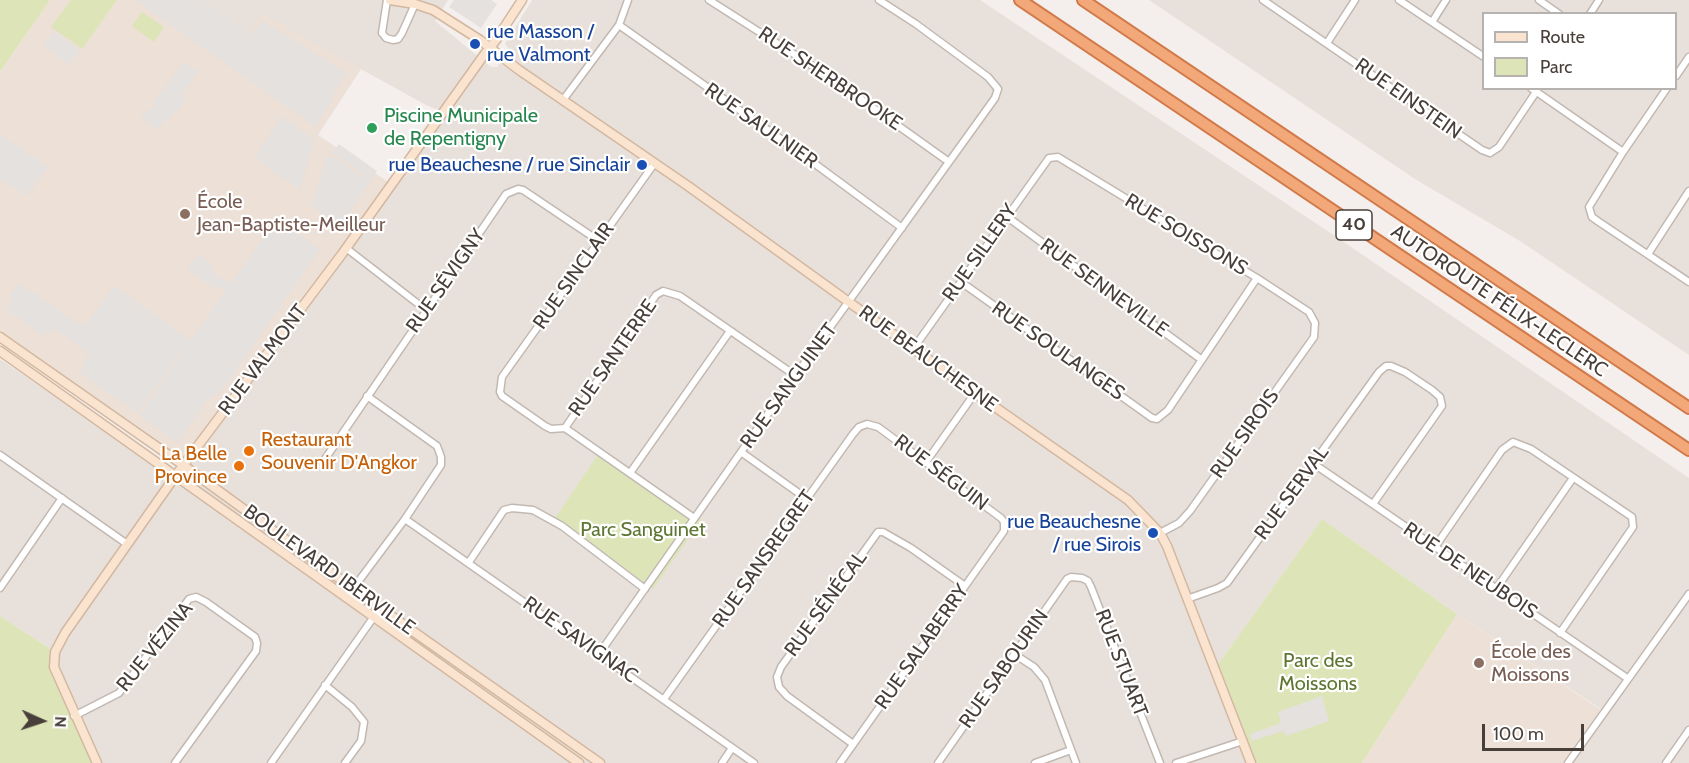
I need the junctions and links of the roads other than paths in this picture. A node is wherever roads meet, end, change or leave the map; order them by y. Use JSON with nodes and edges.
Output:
{"nodes":[{"id":1,"x":388,"y":0,"type":"edge"},
{"id":2,"x":522,"y":0,"type":"edge"},
{"id":3,"x":628,"y":0,"type":"edge"},
{"id":4,"x":709,"y":0,"type":"edge"},
{"id":5,"x":879,"y":0,"type":"edge"},
{"id":6,"x":1020,"y":0,"type":"edge"},
{"id":7,"x":1083,"y":0,"type":"edge"},
{"id":8,"x":1263,"y":0,"type":"edge"},
{"id":9,"x":1355,"y":0,"type":"edge"},
{"id":10,"x":1399,"y":0,"type":"edge"},
{"id":11,"x":1446,"y":0,"type":"edge"},
{"id":12,"x":1539,"y":0,"type":"edge"},
{"id":13,"x":415,"y":4,"type":"junction"},
{"id":14,"x":1556,"y":12,"type":"edge"},
{"id":15,"x":1432,"y":22,"type":"junction"},
{"id":16,"x":619,"y":25,"type":"junction"},
{"id":17,"x":1328,"y":44,"type":"junction"},
{"id":18,"x":490,"y":48,"type":"junction"},
{"id":19,"x":1482,"y":56,"type":"edge"},
{"id":20,"x":1689,"y":57,"type":"edge"},
{"id":21,"x":1677,"y":75,"type":"edge"},
{"id":22,"x":1533,"y":90,"type":"edge"},
{"id":23,"x":1666,"y":90,"type":"edge"},
{"id":24,"x":563,"y":100,"type":"junction"},
{"id":25,"x":1623,"y":152,"type":"junction"},
{"id":26,"x":1048,"y":158,"type":"joint"},
{"id":27,"x":949,"y":162,"type":"junction"},
{"id":28,"x":654,"y":164,"type":"junction"},
{"id":29,"x":1689,"y":191,"type":"edge"},
{"id":30,"x":1006,"y":216,"type":"junction"},
{"id":31,"x":902,"y":228,"type":"junction"},
{"id":32,"x":599,"y":241,"type":"junction"},
{"id":33,"x":346,"y":248,"type":"junction"},
{"id":34,"x":1647,"y":254,"type":"junction"},
{"id":35,"x":1257,"y":278,"type":"junction"},
{"id":36,"x":961,"y":282,"type":"junction"},
{"id":37,"x":1689,"y":282,"type":"edge"},
{"id":38,"x":850,"y":302,"type":"junction"},
{"id":39,"x":426,"y":310,"type":"junction"},
{"id":40,"x":1315,"y":323,"type":"joint"},
{"id":41,"x":730,"y":331,"type":"junction"},
{"id":42,"x":0,"y":337,"type":"edge"},
{"id":43,"x":913,"y":349,"type":"junction"},
{"id":44,"x":0,"y":351,"type":"edge"},
{"id":45,"x":1202,"y":360,"type":"junction"},
{"id":46,"x":796,"y":376,"type":"junction"},
{"id":47,"x":57,"y":378,"type":"junction"},
{"id":48,"x":51,"y":387,"type":"junction"},
{"id":49,"x":975,"y":393,"type":"junction"},
{"id":50,"x":368,"y":396,"type":"junction"},
{"id":51,"x":1689,"y":408,"type":"edge"},
{"id":52,"x":867,"y":424,"type":"joint"},
{"id":53,"x":565,"y":428,"type":"junction"},
{"id":54,"x":1689,"y":450,"type":"edge"},
{"id":55,"x":741,"y":452,"type":"junction"},
{"id":56,"x":0,"y":455,"type":"edge"},
{"id":57,"x":325,"y":459,"type":"dead end"},
{"id":58,"x":926,"y":462,"type":"junction"},
{"id":59,"x":1314,"y":464,"type":"junction"},
{"id":60,"x":183,"y":465,"type":"junction"},
{"id":61,"x":630,"y":473,"type":"junction"},
{"id":62,"x":176,"y":475,"type":"junction"},
{"id":63,"x":1573,"y":478,"type":"junction"},
{"id":64,"x":62,"y":498,"type":"junction"},
{"id":65,"x":807,"y":499,"type":"junction"},
{"id":66,"x":1373,"y":504,"type":"junction"},
{"id":67,"x":694,"y":518,"type":"junction"},
{"id":68,"x":405,"y":519,"type":"junction"},
{"id":69,"x":1004,"y":531,"type":"joint"},
{"id":70,"x":1160,"y":533,"type":"junction"},
{"id":71,"x":127,"y":544,"type":"junction"},
{"id":72,"x":1435,"y":547,"type":"junction"},
{"id":73,"x":469,"y":562,"type":"junction"},
{"id":74,"x":1071,"y":577,"type":"joint"},
{"id":75,"x":965,"y":586,"type":"junction"},
{"id":76,"x":0,"y":588,"type":"edge"},
{"id":77,"x":354,"y":588,"type":"junction"},
{"id":78,"x":645,"y":589,"type":"junction"},
{"id":79,"x":1496,"y":589,"type":"junction"},
{"id":80,"x":1689,"y":594,"type":"edge"},
{"id":81,"x":346,"y":597,"type":"junction"},
{"id":82,"x":1186,"y":599,"type":"junction"},
{"id":83,"x":380,"y":608,"type":"junction"},
{"id":84,"x":373,"y":617,"type":"junction"},
{"id":85,"x":1560,"y":633,"type":"junction"},
{"id":86,"x":599,"y":654,"type":"junction"},
{"id":87,"x":1014,"y":654,"type":"junction"},
{"id":88,"x":1628,"y":678,"type":"junction"},
{"id":89,"x":325,"y":686,"type":"junction"},
{"id":90,"x":664,"y":699,"type":"junction"},
{"id":91,"x":74,"y":716,"type":"junction"},
{"id":92,"x":1689,"y":730,"type":"edge"},
{"id":93,"x":1243,"y":741,"type":"junction"},
{"id":94,"x":854,"y":744,"type":"junction"},
{"id":95,"x":732,"y":748,"type":"junction"},
{"id":96,"x":1071,"y":750,"type":"junction"},
{"id":97,"x":97,"y":763,"type":"edge"},
{"id":98,"x":175,"y":763,"type":"edge"},
{"id":99,"x":271,"y":763,"type":"edge"},
{"id":100,"x":345,"y":763,"type":"edge"},
{"id":101,"x":579,"y":763,"type":"edge"},
{"id":102,"x":600,"y":763,"type":"edge"},
{"id":103,"x":722,"y":763,"type":"edge"},
{"id":104,"x":754,"y":763,"type":"edge"},
{"id":105,"x":840,"y":763,"type":"edge"},
{"id":106,"x":938,"y":763,"type":"edge"},
{"id":107,"x":1035,"y":763,"type":"edge"},
{"id":108,"x":1076,"y":763,"type":"edge"},
{"id":109,"x":1160,"y":763,"type":"edge"},
{"id":110,"x":1176,"y":763,"type":"edge"},
{"id":111,"x":1251,"y":763,"type":"edge"},
{"id":112,"x":1568,"y":763,"type":"edge"},
{"id":113,"x":1666,"y":763,"type":"edge"}],
"edges":[{"from":1,"to":13,"type":"street","name":"RUE BEAUCHESNE"},
{"from":1,"to":13,"type":"street"},
{"from":2,"to":18,"type":"street","name":"RUE VALMONT"},
{"from":3,"to":16,"type":"street"},
{"from":4,"to":27,"type":"street","name":"RUE SHERBROOKE"},
{"from":5,"to":27,"type":"street","name":"RUE SANGUINET"},
{"from":6,"to":54,"type":"highway","name":"AUTOROUTE FÉLIX-LECLERC","number":"40"},
{"from":7,"to":51,"type":"highway","name":"AUTOROUTE FÉLIX-LECLERC","number":"40"},
{"from":8,"to":17,"type":"street","name":"RUE EINSTEIN"},
{"from":9,"to":17,"type":"street"},
{"from":10,"to":15,"type":"street"},
{"from":11,"to":15,"type":"street"},
{"from":12,"to":14,"type":"street"},
{"from":13,"to":18,"type":"street","name":"RUE BEAUCHESNE"},
{"from":15,"to":19,"type":"street"},
{"from":16,"to":24,"type":"street"},
{"from":16,"to":31,"type":"street","name":"RUE SAULNIER"},
{"from":17,"to":22,"type":"street","name":"RUE EINSTEIN"},
{"from":18,"to":24,"type":"street","name":"RUE BEAUCHESNE"},
{"from":18,"to":33,"type":"street","name":"RUE VALMONT"},
{"from":20,"to":21,"type":"street"},
{"from":22,"to":25,"type":"street"},
{"from":23,"to":25,"type":"street"},
{"from":24,"to":28,"type":"street","name":"RUE BEAUCHESNE"},
{"from":25,"to":34,"type":"street"},
{"from":26,"to":30,"type":"street","name":"RUE SILLERY"},
{"from":26,"to":35,"type":"street","name":"RUE SOISSONS"},
{"from":27,"to":31,"type":"street","name":"RUE SANGUINET"},
{"from":28,"to":32,"type":"street","name":"RUE SINCLAIR"},
{"from":28,"to":38,"type":"street","name":"RUE BEAUCHESNE"},
{"from":29,"to":34,"type":"street"},
{"from":30,"to":36,"type":"street","name":"RUE SILLERY"},
{"from":30,"to":45,"type":"street","name":"RUE SENNEVILLE"},
{"from":31,"to":38,"type":"street","name":"RUE SANGUINET"},
{"from":32,"to":39,"type":"street","name":"RUE SÉVIGNY"},
{"from":32,"to":53,"type":"street","name":"RUE SINCLAIR"},
{"from":33,"to":39,"type":"street"},
{"from":33,"to":60,"type":"street","name":"RUE VALMONT"},
{"from":34,"to":37,"type":"street"},
{"from":35,"to":40,"type":"street","name":"RUE SOISSONS"},
{"from":35,"to":45,"type":"street"},
{"from":36,"to":43,"type":"street","name":"RUE SILLERY"},
{"from":36,"to":45,"type":"street","name":"RUE SOULANGES"},
{"from":38,"to":43,"type":"street","name":"RUE BEAUCHESNE"},
{"from":38,"to":46,"type":"street","name":"RUE SANGUINET"},
{"from":39,"to":50,"type":"street","name":"RUE SÉVIGNY"},
{"from":40,"to":70,"type":"street","name":"RUE SIROIS"},
{"from":41,"to":46,"type":"street"},
{"from":41,"to":53,"type":"street","name":"RUE SANTERRE"},
{"from":41,"to":61,"type":"street"},
{"from":42,"to":47,"type":"street","name":"BOULEVARD IBERVILLE"},
{"from":43,"to":49,"type":"street","name":"RUE BEAUCHESNE"},
{"from":44,"to":48,"type":"street","name":"BOULEVARD IBERVILLE"},
{"from":46,"to":55,"type":"street","name":"RUE SANGUINET"},
{"from":47,"to":48,"type":"street"},
{"from":47,"to":60,"type":"street","name":"BOULEVARD IBERVILLE"},
{"from":48,"to":62,"type":"street","name":"BOULEVARD IBERVILLE"},
{"from":49,"to":58,"type":"street"},
{"from":49,"to":70,"type":"street","name":"RUE BEAUCHESNE"},
{"from":50,"to":57,"type":"street","name":"RUE SÉVIGNY"},
{"from":50,"to":68,"type":"street"},
{"from":52,"to":58,"type":"street","name":"RUE SÉGUIN"},
{"from":52,"to":65,"type":"street","name":"RUE SANSREGRET"},
{"from":53,"to":61,"type":"street"},
{"from":55,"to":65,"type":"street"},
{"from":55,"to":67,"type":"street","name":"RUE SANGUINET"},
{"from":56,"to":64,"type":"street"},
{"from":58,"to":69,"type":"street","name":"RUE SÉGUIN"},
{"from":59,"to":66,"type":"street","name":"RUE DE NEUBOIS"},
{"from":59,"to":66,"type":"street","name":"RUE SERVAL"},
{"from":59,"to":82,"type":"street","name":"RUE SERVAL"},
{"from":60,"to":62,"type":"street","name":"RUE VALMONT"},
{"from":60,"to":77,"type":"street","name":"BOULEVARD IBERVILLE"},
{"from":61,"to":67,"type":"street"},
{"from":62,"to":71,"type":"street","name":"RUE VALMONT"},
{"from":62,"to":81,"type":"street","name":"BOULEVARD IBERVILLE"},
{"from":63,"to":72,"type":"street"},
{"from":63,"to":79,"type":"street"},
{"from":63,"to":85,"type":"street"},
{"from":64,"to":71,"type":"street"},
{"from":64,"to":76,"type":"street"},
{"from":65,"to":90,"type":"street","name":"RUE SANSREGRET"},
{"from":66,"to":72,"type":"street","name":"RUE DE NEUBOIS"},
{"from":67,"to":78,"type":"street","name":"RUE SANGUINET"},
{"from":68,"to":73,"type":"street","name":"RUE SAVIGNAC"},
{"from":68,"to":77,"type":"street"},
{"from":69,"to":75,"type":"street","name":"RUE SALABERRY"},
{"from":70,"to":82,"type":"street","name":"RUE BEAUCHESNE"},
{"from":71,"to":91,"type":"street","name":"RUE VALMONT"},
{"from":72,"to":79,"type":"street","name":"RUE DE NEUBOIS"},
{"from":73,"to":78,"type":"street"},
{"from":73,"to":86,"type":"street","name":"RUE SAVIGNAC"},
{"from":74,"to":87,"type":"street","name":"RUE SABOURIN"},
{"from":74,"to":109,"type":"street","name":"RUE STUART"},
{"from":75,"to":94,"type":"street","name":"RUE SALABERRY"},
{"from":75,"to":94,"type":"street","name":"RUE SÉNÉCAL"},
{"from":77,"to":81,"type":"street"},
{"from":77,"to":83,"type":"street","name":"BOULEVARD IBERVILLE"},
{"from":78,"to":86,"type":"street","name":"RUE SANGUINET"},
{"from":79,"to":85,"type":"street","name":"RUE DE NEUBOIS"},
{"from":80,"to":88,"type":"street"},
{"from":81,"to":84,"type":"street","name":"BOULEVARD IBERVILLE"},
{"from":82,"to":93,"type":"street","name":"RUE BEAUCHESNE"},
{"from":83,"to":84,"type":"street"},
{"from":83,"to":102,"type":"street","name":"BOULEVARD IBERVILLE"},
{"from":84,"to":89,"type":"street"},
{"from":84,"to":101,"type":"street","name":"BOULEVARD IBERVILLE"},
{"from":85,"to":88,"type":"street","name":"RUE DE NEUBOIS"},
{"from":86,"to":90,"type":"street","name":"RUE SAVIGNAC"},
{"from":87,"to":96,"type":"street"},
{"from":87,"to":106,"type":"street","name":"RUE SABOURIN"},
{"from":88,"to":112,"type":"street"},
{"from":89,"to":99,"type":"street"},
{"from":89,"to":100,"type":"street"},
{"from":90,"to":95,"type":"street","name":"RUE SAVIGNAC"},
{"from":91,"to":97,"type":"street","name":"RUE VALMONT"},
{"from":91,"to":98,"type":"street","name":"RUE VÉZINA"},
{"from":92,"to":113,"type":"street"},
{"from":93,"to":110,"type":"street"},
{"from":93,"to":111,"type":"street","name":"RUE BEAUCHESNE"},
{"from":94,"to":105,"type":"street","name":"RUE SALABERRY"},
{"from":95,"to":103,"type":"street"},
{"from":95,"to":104,"type":"street","name":"RUE SAVIGNAC"},
{"from":96,"to":107,"type":"street"},
{"from":96,"to":108,"type":"street"}]}
